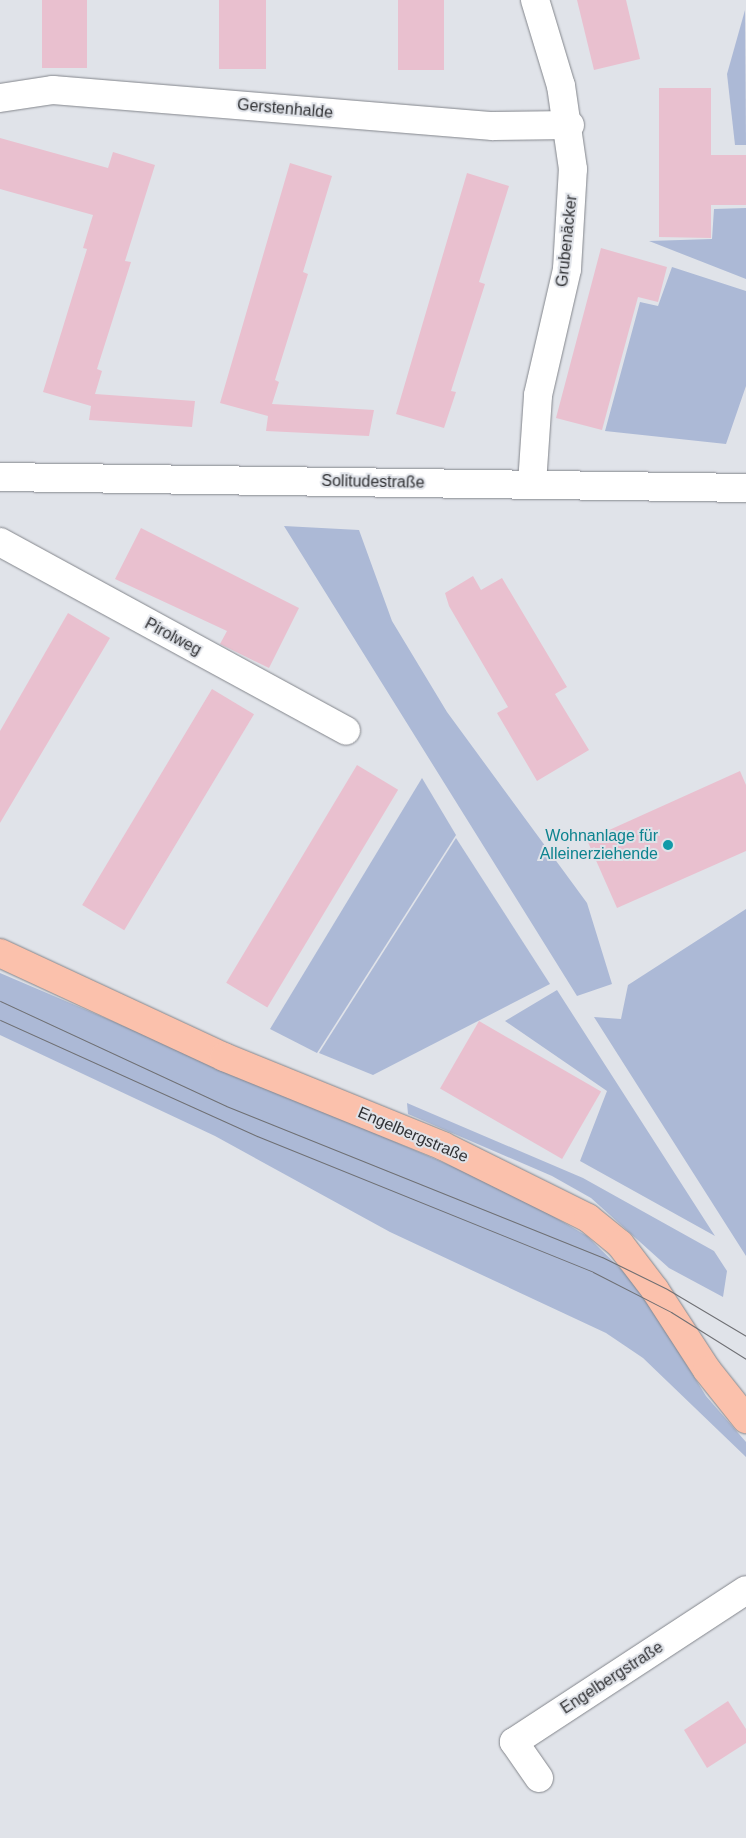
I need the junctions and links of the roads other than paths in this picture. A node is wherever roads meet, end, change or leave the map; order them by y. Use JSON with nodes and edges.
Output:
{"nodes":[{"id":1,"x":536,"y":0,"type":"edge"},
{"id":2,"x":0,"y":98,"type":"edge"},
{"id":3,"x":570,"y":126,"type":"junction"},
{"id":4,"x":0,"y":477,"type":"edge"},
{"id":5,"x":532,"y":484,"type":"junction"},
{"id":6,"x":746,"y":488,"type":"edge"},
{"id":7,"x":0,"y":542,"type":"edge"},
{"id":8,"x":346,"y":731,"type":"dead end"},
{"id":9,"x":0,"y":953,"type":"edge"},
{"id":10,"x":746,"y":1419,"type":"edge"},
{"id":11,"x":746,"y":1590,"type":"edge"},
{"id":12,"x":539,"y":1778,"type":"dead end"}],
"edges":[{"from":1,"to":3,"type":"street","name":"Grubenäcker"},
{"from":2,"to":3,"type":"street","name":"Gerstenhalde"},
{"from":3,"to":5,"type":"street","name":"Grubenäcker"},
{"from":4,"to":5,"type":"street","name":"Solitudestraße"},
{"from":5,"to":6,"type":"street","name":"Solitudestraße"},
{"from":7,"to":8,"type":"street","name":"Pirolweg"},
{"from":9,"to":10,"type":"main road","name":"Engelbergstraße"},
{"from":11,"to":12,"type":"street","name":"Engelbergstraße"}]}
